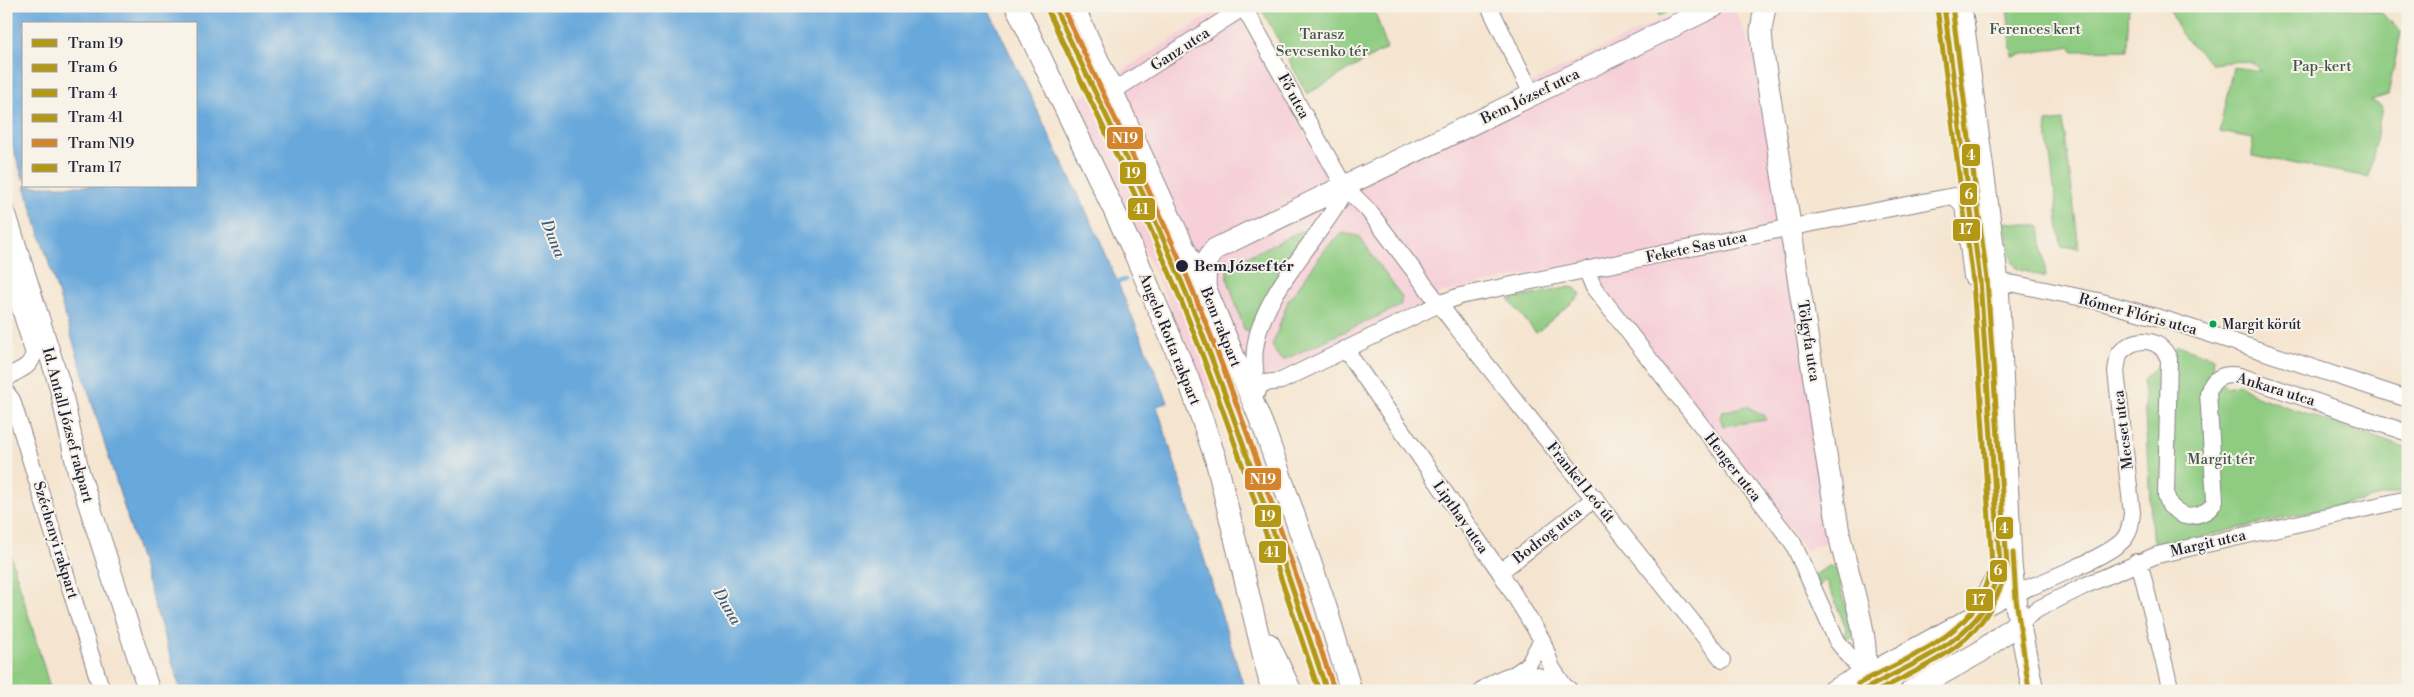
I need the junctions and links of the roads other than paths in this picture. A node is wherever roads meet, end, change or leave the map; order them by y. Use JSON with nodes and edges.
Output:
{"nodes":[{"id":1,"x":1016,"y":6,"type":"edge"},
{"id":2,"x":1076,"y":6,"type":"edge"},
{"id":3,"x":1489,"y":6,"type":"edge"},
{"id":4,"x":1715,"y":6,"type":"edge"},
{"id":5,"x":1766,"y":6,"type":"edge"},
{"id":6,"x":1961,"y":6,"type":"edge"},
{"id":7,"x":1244,"y":7,"type":"edge"},
{"id":8,"x":1115,"y":90,"type":"junction"},
{"id":9,"x":1532,"y":94,"type":"junction"},
{"id":10,"x":1344,"y":186,"type":"junction"},
{"id":11,"x":6,"y":216,"type":"edge"},
{"id":12,"x":1791,"y":227,"type":"junction"},
{"id":13,"x":6,"y":264,"type":"edge"},
{"id":14,"x":1586,"y":270,"type":"junction"},
{"id":15,"x":1989,"y":281,"type":"junction"},
{"id":16,"x":1205,"y":287,"type":"junction"},
{"id":17,"x":1439,"y":304,"type":"junction"},
{"id":18,"x":2158,"y":344,"type":"joint"},
{"id":19,"x":1345,"y":349,"type":"junction"},
{"id":20,"x":1234,"y":357,"type":"junction"},
{"id":21,"x":6,"y":380,"type":"edge"},
{"id":22,"x":1257,"y":384,"type":"junction"},
{"id":23,"x":6,"y":392,"type":"edge"},
{"id":24,"x":2408,"y":400,"type":"edge"},
{"id":25,"x":1265,"y":431,"type":"junction"},
{"id":26,"x":2408,"y":433,"type":"edge"},
{"id":27,"x":1595,"y":498,"type":"junction"},
{"id":28,"x":2408,"y":499,"type":"edge"},
{"id":29,"x":2136,"y":562,"type":"junction"},
{"id":30,"x":1500,"y":572,"type":"junction"},
{"id":31,"x":2015,"y":594,"type":"junction"},
{"id":32,"x":1979,"y":612,"type":"junction"},
{"id":33,"x":2021,"y":621,"type":"junction"},
{"id":34,"x":1255,"y":623,"type":"junction"},
{"id":35,"x":1542,"y":640,"type":"junction"},
{"id":36,"x":1723,"y":660,"type":"dead end"},
{"id":37,"x":1864,"y":674,"type":"junction"},
{"id":38,"x":1509,"y":678,"type":"junction"},
{"id":39,"x":102,"y":691,"type":"edge"},
{"id":40,"x":149,"y":691,"type":"edge"},
{"id":41,"x":1272,"y":691,"type":"edge"},
{"id":42,"x":1291,"y":691,"type":"edge"},
{"id":43,"x":1351,"y":691,"type":"edge"},
{"id":44,"x":1485,"y":691,"type":"edge"},
{"id":45,"x":1567,"y":691,"type":"edge"},
{"id":46,"x":1833,"y":691,"type":"edge"},
{"id":47,"x":1911,"y":691,"type":"edge"},
{"id":48,"x":2034,"y":691,"type":"edge"},
{"id":49,"x":2171,"y":691,"type":"edge"}],
"edges":[{"from":1,"to":34,"type":"main road","name":"Angelo Rotta rakpart"},
{"from":2,"to":8,"type":"street","name":"Bem rakpart"},
{"from":3,"to":9,"type":"street"},
{"from":4,"to":9,"type":"main road","name":"Bem József utca"},
{"from":5,"to":12,"type":"main road","name":"Tölgyfa utca"},
{"from":6,"to":15,"type":"main road"},
{"from":7,"to":8,"type":"street","name":"Ganz utca"},
{"from":7,"to":10,"type":"street","name":"Fő utca"},
{"from":8,"to":16,"type":"street","name":"Bem rakpart"},
{"from":9,"to":10,"type":"main road","name":"Bem József utca"},
{"from":10,"to":16,"type":"main road"},
{"from":10,"to":17,"type":"street"},
{"from":10,"to":22,"type":"street"},
{"from":11,"to":40,"type":"main road","name":"Id. Antall József rakpart"},
{"from":12,"to":14,"type":"street","name":"Fekete Sas utca"},
{"from":12,"to":15,"type":"street","name":"Fekete Sas utca"},
{"from":12,"to":37,"type":"main road","name":"Tölgyfa utca"},
{"from":13,"to":21,"type":"street","name":"Id. Antall József rakpart"},
{"from":14,"to":17,"type":"street","name":"Fekete Sas utca"},
{"from":14,"to":37,"type":"street","name":"Henger utca"},
{"from":15,"to":24,"type":"street","name":"Rómer Flóris utca"},
{"from":15,"to":31,"type":"main road"},
{"from":15,"to":32,"type":"street"},
{"from":16,"to":20,"type":"main road","name":"Bem rakpart"},
{"from":17,"to":19,"type":"street"},
{"from":17,"to":27,"type":"street","name":"Frankel Leó út"},
{"from":18,"to":26,"type":"street","name":"Ankara utca"},
{"from":18,"to":31,"type":"street","name":"Mecset utca"},
{"from":19,"to":22,"type":"street"},
{"from":19,"to":30,"type":"street","name":"Lipthay utca"},
{"from":20,"to":22,"type":"street"},
{"from":20,"to":25,"type":"main road","name":"Bem rakpart"},
{"from":22,"to":25,"type":"street","name":"Bem rakpart"},
{"from":23,"to":39,"type":"street","name":"Széchenyi rakpart"},
{"from":25,"to":43,"type":"main road","name":"Bem rakpart"},
{"from":27,"to":30,"type":"street","name":"Bodrog utca"},
{"from":27,"to":36,"type":"street","name":"Frankel Leó út"},
{"from":28,"to":29,"type":"street","name":"Margit utca"},
{"from":29,"to":33,"type":"street","name":"Margit utca"},
{"from":29,"to":49,"type":"street"},
{"from":30,"to":35,"type":"street","name":"Lipthay utca"},
{"from":31,"to":32,"type":"street"},
{"from":31,"to":33,"type":"main road"},
{"from":32,"to":37,"type":"street"},
{"from":33,"to":47,"type":"main road"},
{"from":33,"to":48,"type":"main road"},
{"from":34,"to":41,"type":"main road","name":"Angelo Rotta rakpart"},
{"from":34,"to":42,"type":"main road"},
{"from":35,"to":38,"type":"street"},
{"from":35,"to":45,"type":"street","name":"Lipthay utca"},
{"from":37,"to":46,"type":"main road"},
{"from":38,"to":44,"type":"main road"},
{"from":38,"to":45,"type":"main road"}]}
